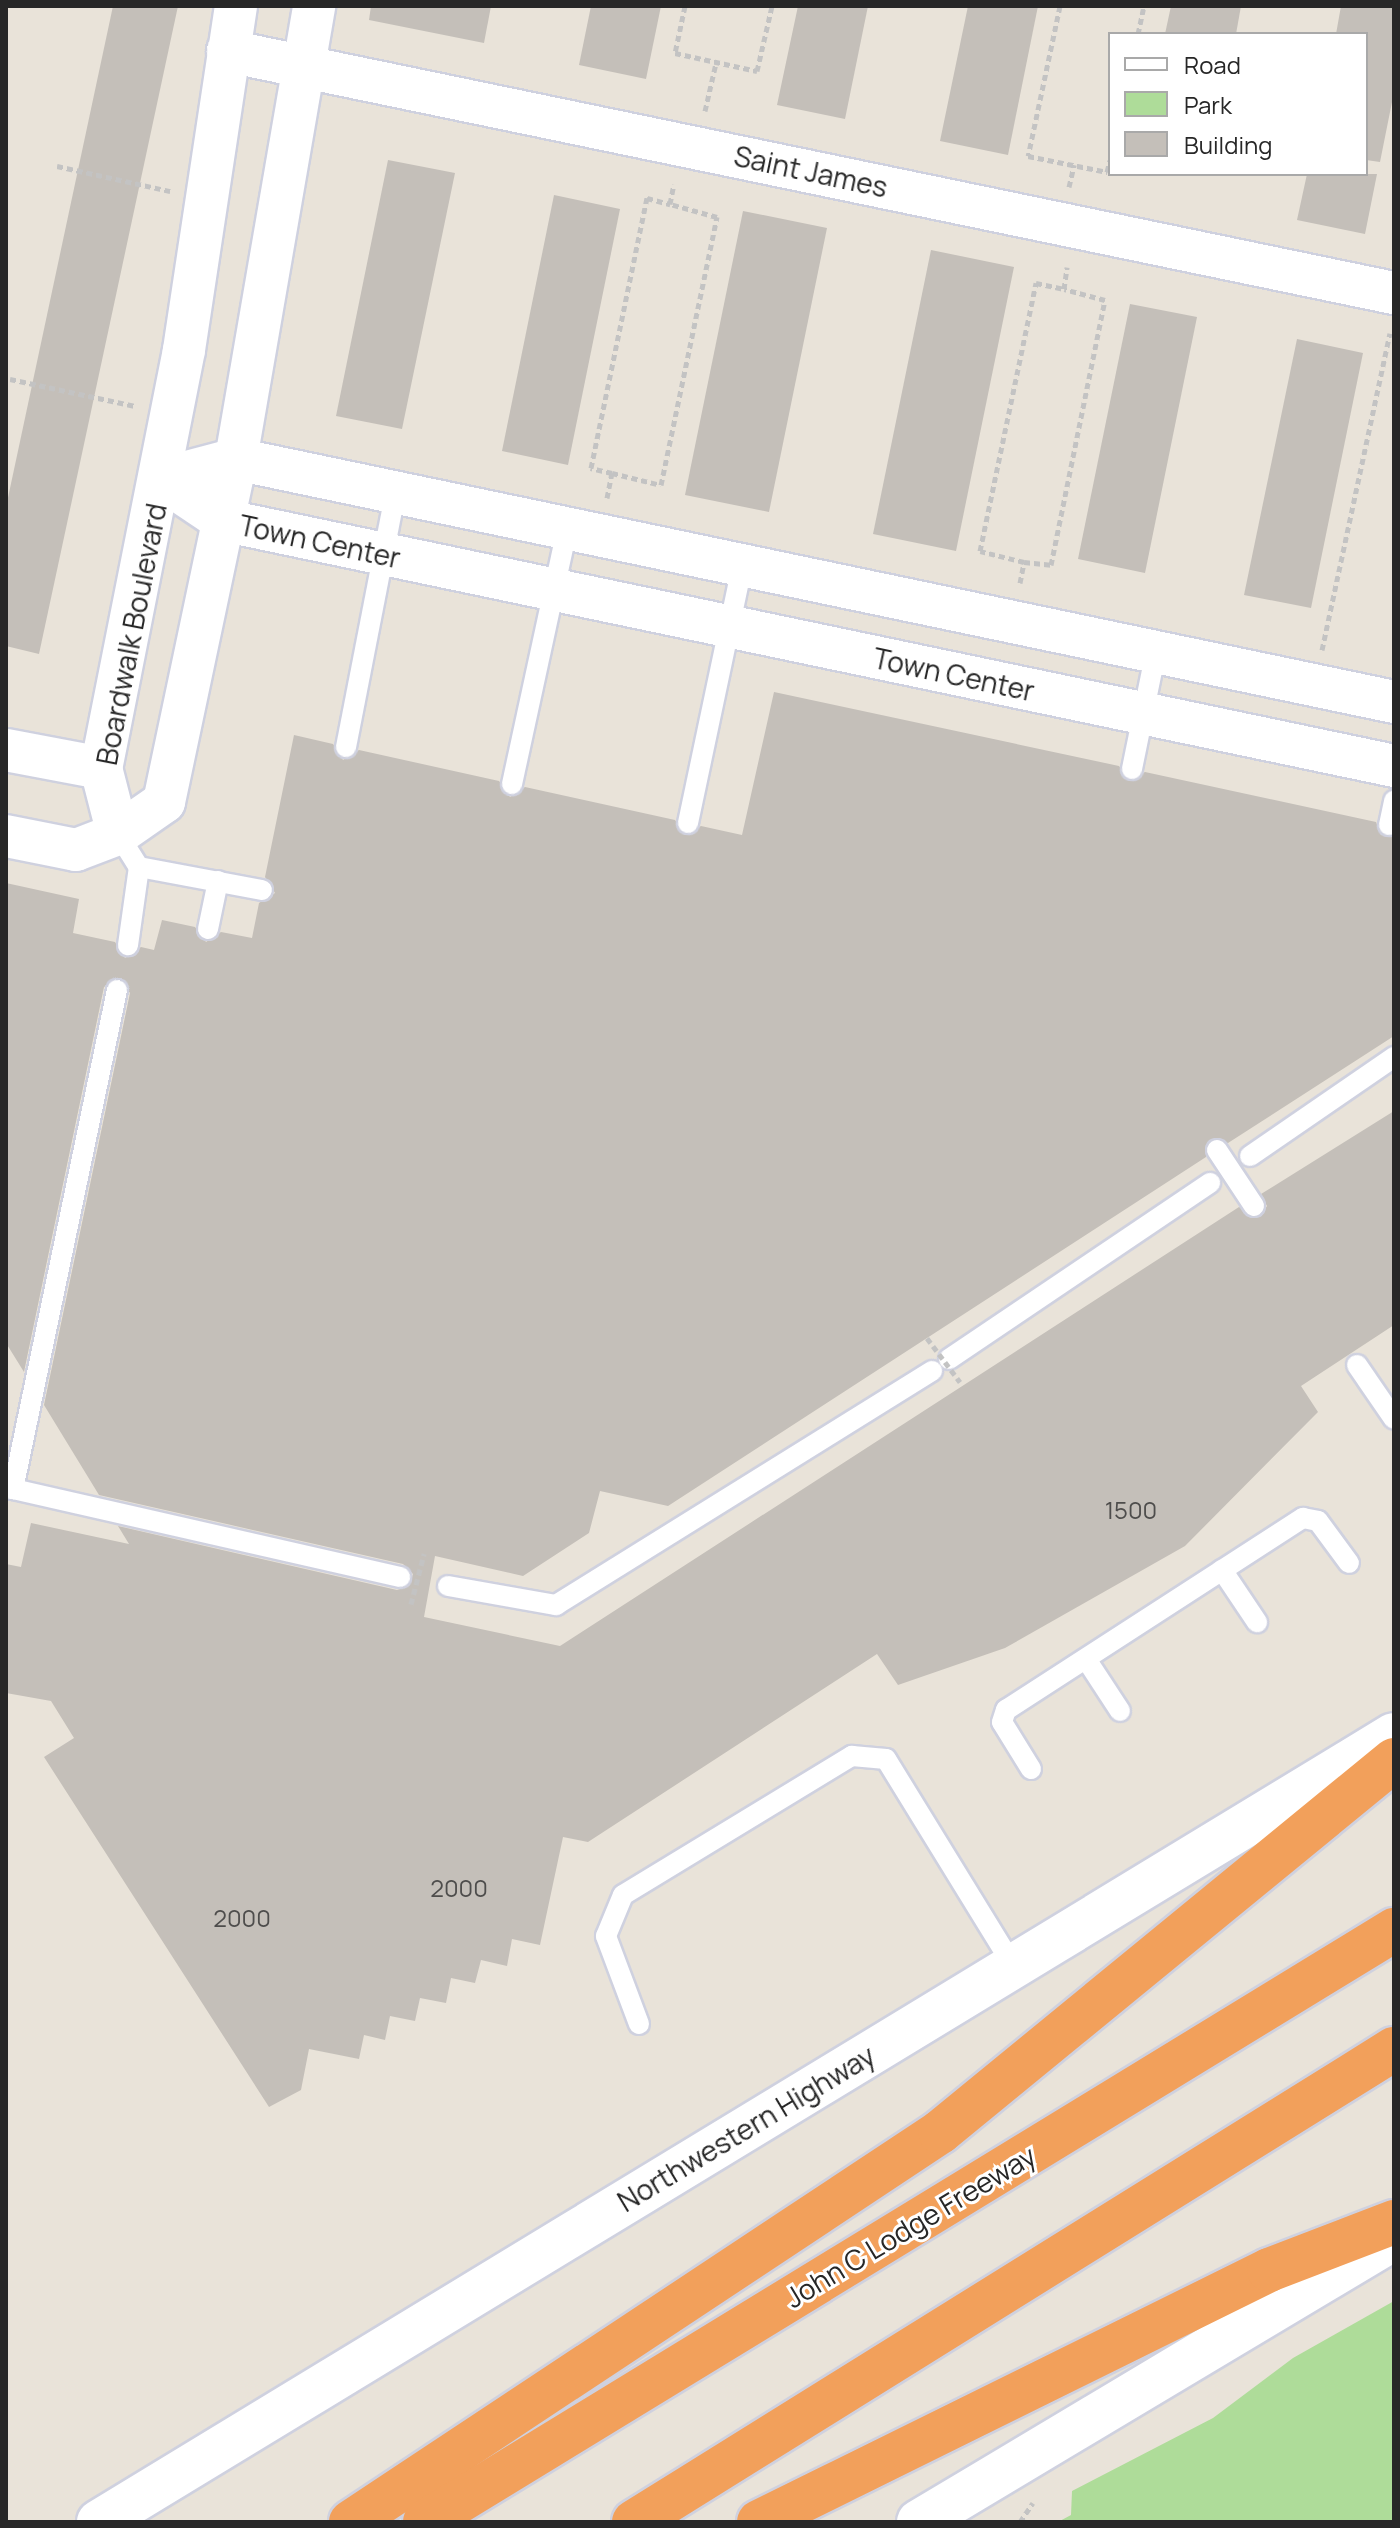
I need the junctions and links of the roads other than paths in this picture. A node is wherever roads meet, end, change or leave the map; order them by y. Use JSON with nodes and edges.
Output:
{"nodes":[{"id":1,"x":236,"y":6,"type":"edge"},
{"id":2,"x":314,"y":6,"type":"edge"},
{"id":3,"x":228,"y":51,"type":"junction"},
{"id":4,"x":304,"y":67,"type":"junction"},
{"id":5,"x":1392,"y":313,"type":"edge"},
{"id":6,"x":236,"y":459,"type":"junction"},
{"id":7,"x":161,"y":479,"type":"junction"},
{"id":8,"x":395,"y":494,"type":"junction"},
{"id":9,"x":222,"y":520,"type":"junction"},
{"id":10,"x":586,"y":521,"type":"junction"},
{"id":11,"x":382,"y":554,"type":"junction"},
{"id":12,"x":742,"y":566,"type":"junction"},
{"id":13,"x":555,"y":589,"type":"junction"},
{"id":14,"x":728,"y":627,"type":"junction"},
{"id":15,"x":1156,"y":651,"type":"junction"},
{"id":16,"x":1394,"y":702,"type":"edge"},
{"id":17,"x":1143,"y":713,"type":"junction"},
{"id":18,"x":346,"y":747,"type":"dead end"},
{"id":19,"x":6,"y":750,"type":"edge"},
{"id":20,"x":1394,"y":766,"type":"edge"},
{"id":21,"x":101,"y":768,"type":"junction"},
{"id":22,"x":1132,"y":769,"type":"dead end"},
{"id":23,"x":512,"y":784,"type":"dead end"},
{"id":24,"x":1394,"y":801,"type":"edge"},
{"id":25,"x":688,"y":823,"type":"dead end"},
{"id":26,"x":1389,"y":825,"type":"dead end"},
{"id":27,"x":6,"y":836,"type":"edge"},
{"id":28,"x":128,"y":850,"type":"junction"},
{"id":29,"x":218,"y":881,"type":"junction"},
{"id":30,"x":262,"y":890,"type":"dead end"},
{"id":31,"x":208,"y":929,"type":"dead end"},
{"id":32,"x":128,"y":945,"type":"dead end"},
{"id":33,"x":117,"y":990,"type":"dead end"},
{"id":34,"x":1394,"y":1057,"type":"edge"},
{"id":35,"x":1217,"y":1150,"type":"dead end"},
{"id":36,"x":1250,"y":1156,"type":"dead end"},
{"id":37,"x":1210,"y":1183,"type":"dead end"},
{"id":38,"x":1254,"y":1206,"type":"dead end"},
{"id":39,"x":949,"y":1359,"type":"dead end"},
{"id":40,"x":1357,"y":1365,"type":"dead end"},
{"id":41,"x":932,"y":1371,"type":"dead end"},
{"id":42,"x":1394,"y":1419,"type":"edge"},
{"id":43,"x":10,"y":1494,"type":"edge"},
{"id":44,"x":1349,"y":1563,"type":"dead end"},
{"id":45,"x":1222,"y":1570,"type":"junction"},
{"id":46,"x":400,"y":1577,"type":"dead end"},
{"id":47,"x":448,"y":1586,"type":"dead end"},
{"id":48,"x":1257,"y":1622,"type":"dead end"},
{"id":49,"x":1086,"y":1659,"type":"junction"},
{"id":50,"x":1120,"y":1711,"type":"dead end"},
{"id":51,"x":1394,"y":1735,"type":"edge"},
{"id":52,"x":1394,"y":1760,"type":"edge"},
{"id":53,"x":1031,"y":1769,"type":"dead end"},
{"id":54,"x":1394,"y":1930,"type":"edge"},
{"id":55,"x":1014,"y":1967,"type":"junction"},
{"id":56,"x":639,"y":2024,"type":"dead end"},
{"id":57,"x":1394,"y":2049,"type":"edge"},
{"id":58,"x":1394,"y":2222,"type":"edge"},
{"id":59,"x":1394,"y":2238,"type":"edge"},
{"id":60,"x":99,"y":2522,"type":"edge"},
{"id":61,"x":351,"y":2522,"type":"edge"},
{"id":62,"x":425,"y":2522,"type":"edge"},
{"id":63,"x":634,"y":2522,"type":"edge"},
{"id":64,"x":759,"y":2522,"type":"edge"},
{"id":65,"x":919,"y":2522,"type":"edge"}],
"edges":[{"from":1,"to":3,"type":"street","name":"Boardwalk Boulevard"},
{"from":2,"to":4,"type":"street"},
{"from":3,"to":4,"type":"street","name":"Saint James"},
{"from":3,"to":7,"type":"street","name":"Boardwalk Boulevard"},
{"from":4,"to":5,"type":"street","name":"Saint James"},
{"from":4,"to":6,"type":"street"},
{"from":6,"to":7,"type":"street"},
{"from":6,"to":8,"type":"street"},
{"from":6,"to":9,"type":"street"},
{"from":7,"to":9,"type":"street","name":"Town Center"},
{"from":7,"to":21,"type":"street","name":"Boardwalk Boulevard"},
{"from":8,"to":10,"type":"street"},
{"from":8,"to":11,"type":"lane"},
{"from":9,"to":11,"type":"street","name":"Town Center"},
{"from":9,"to":28,"type":"street"},
{"from":10,"to":12,"type":"street"},
{"from":10,"to":13,"type":"lane"},
{"from":11,"to":13,"type":"street","name":"Town Center"},
{"from":11,"to":18,"type":"lane"},
{"from":12,"to":14,"type":"lane"},
{"from":12,"to":15,"type":"street"},
{"from":13,"to":14,"type":"street","name":"Town Center"},
{"from":13,"to":23,"type":"lane"},
{"from":14,"to":17,"type":"street","name":"Town Center"},
{"from":14,"to":25,"type":"lane"},
{"from":15,"to":16,"type":"street"},
{"from":15,"to":17,"type":"lane"},
{"from":17,"to":20,"type":"street","name":"Town Center"},
{"from":17,"to":22,"type":"lane"},
{"from":19,"to":21,"type":"street"},
{"from":21,"to":28,"type":"street","name":"Boardwalk Boulevard"},
{"from":24,"to":26,"type":"lane"},
{"from":27,"to":28,"type":"street"},
{"from":28,"to":29,"type":"lane"},
{"from":28,"to":32,"type":"lane"},
{"from":29,"to":30,"type":"lane"},
{"from":29,"to":31,"type":"lane"},
{"from":33,"to":43,"type":"lane"},
{"from":34,"to":36,"type":"lane"},
{"from":35,"to":38,"type":"lane","bridge":true},
{"from":37,"to":39,"type":"lane"},
{"from":40,"to":42,"type":"lane"},
{"from":41,"to":47,"type":"lane"},
{"from":43,"to":46,"type":"lane"},
{"from":44,"to":45,"type":"lane"},
{"from":45,"to":48,"type":"lane"},
{"from":45,"to":49,"type":"lane"},
{"from":49,"to":50,"type":"lane"},
{"from":49,"to":53,"type":"lane"},
{"from":51,"to":55,"type":"main road","name":"Northwestern Highway"},
{"from":52,"to":61,"type":"highway"},
{"from":54,"to":62,"type":"highway","name":"John C Lodge Freeway"},
{"from":55,"to":56,"type":"lane"},
{"from":55,"to":60,"type":"main road","name":"Northwestern Highway"},
{"from":57,"to":63,"type":"highway"},
{"from":58,"to":64,"type":"highway"},
{"from":59,"to":65,"type":"main road"}]}
